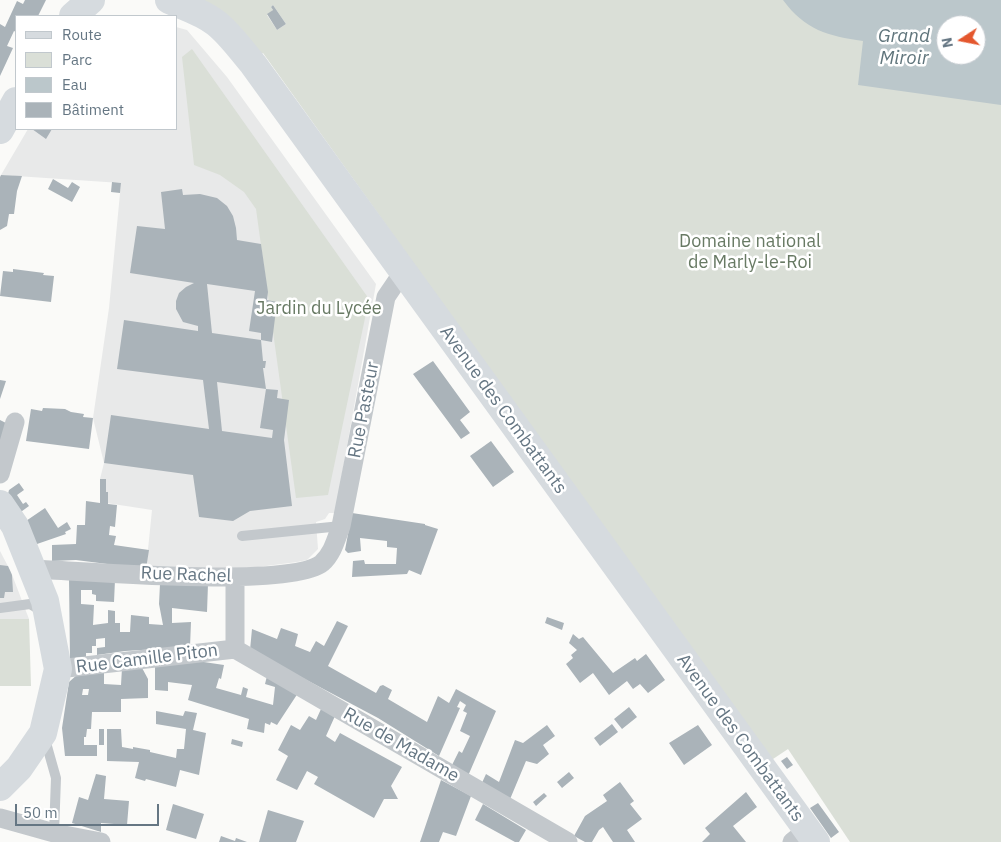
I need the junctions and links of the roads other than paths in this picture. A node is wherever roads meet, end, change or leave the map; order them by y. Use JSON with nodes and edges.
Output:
{"nodes":[{"id":1,"x":59,"y":0,"type":"edge"},
{"id":2,"x":91,"y":0,"type":"edge"},
{"id":3,"x":169,"y":0,"type":"edge"},
{"id":4,"x":55,"y":15,"type":"edge"},
{"id":5,"x":74,"y":15,"type":"edge"},
{"id":6,"x":14,"y":97,"type":"edge"},
{"id":7,"x":0,"y":130,"type":"edge"},
{"id":8,"x":403,"y":272,"type":"junction"},
{"id":9,"x":15,"y":422,"type":"dead end"},
{"id":10,"x":0,"y":474,"type":"edge"},
{"id":11,"x":0,"y":504,"type":"edge"},
{"id":12,"x":341,"y":526,"type":"junction"},
{"id":13,"x":242,"y":536,"type":"dead end"},
{"id":14,"x":332,"y":552,"type":"joint"},
{"id":15,"x":33,"y":568,"type":"junction"},
{"id":16,"x":235,"y":578,"type":"junction"},
{"id":17,"x":0,"y":608,"type":"edge"},
{"id":18,"x":47,"y":608,"type":"junction"},
{"id":19,"x":235,"y":649,"type":"junction"},
{"id":20,"x":58,"y":669,"type":"junction"},
{"id":21,"x":43,"y":733,"type":"junction"},
{"id":22,"x":0,"y":787,"type":"edge"},
{"id":23,"x":0,"y":818,"type":"edge"},
{"id":24,"x":55,"y":838,"type":"edge"},
{"id":25,"x":805,"y":838,"type":"edge"},
{"id":26,"x":101,"y":842,"type":"edge"},
{"id":27,"x":568,"y":842,"type":"edge"}],
"edges":[{"from":1,"to":4,"type":"main road"},
{"from":2,"to":5,"type":"main road"},
{"from":3,"to":8,"type":"main road","name":"Avenue des Combattants"},
{"from":6,"to":7,"type":"main road"},
{"from":8,"to":12,"type":"street","name":"Rue Pasteur"},
{"from":8,"to":25,"type":"main road","name":"Avenue des Combattants"},
{"from":9,"to":10,"type":"street"},
{"from":11,"to":15,"type":"main road"},
{"from":12,"to":13,"type":"lane"},
{"from":12,"to":14,"type":"street","name":"Rue Pasteur"},
{"from":14,"to":16,"type":"street","name":"Rue Rachel"},
{"from":15,"to":16,"type":"street","name":"Rue Rachel"},
{"from":15,"to":18,"type":"main road"},
{"from":16,"to":19,"type":"street"},
{"from":17,"to":18,"type":"lane"},
{"from":18,"to":20,"type":"main road"},
{"from":19,"to":20,"type":"street","name":"Rue Camille Piton"},
{"from":19,"to":27,"type":"street","name":"Rue de Madame"},
{"from":20,"to":21,"type":"main road"},
{"from":21,"to":22,"type":"main road"},
{"from":21,"to":24,"type":"lane"},
{"from":23,"to":24,"type":"street"},
{"from":24,"to":26,"type":"street"}]}
